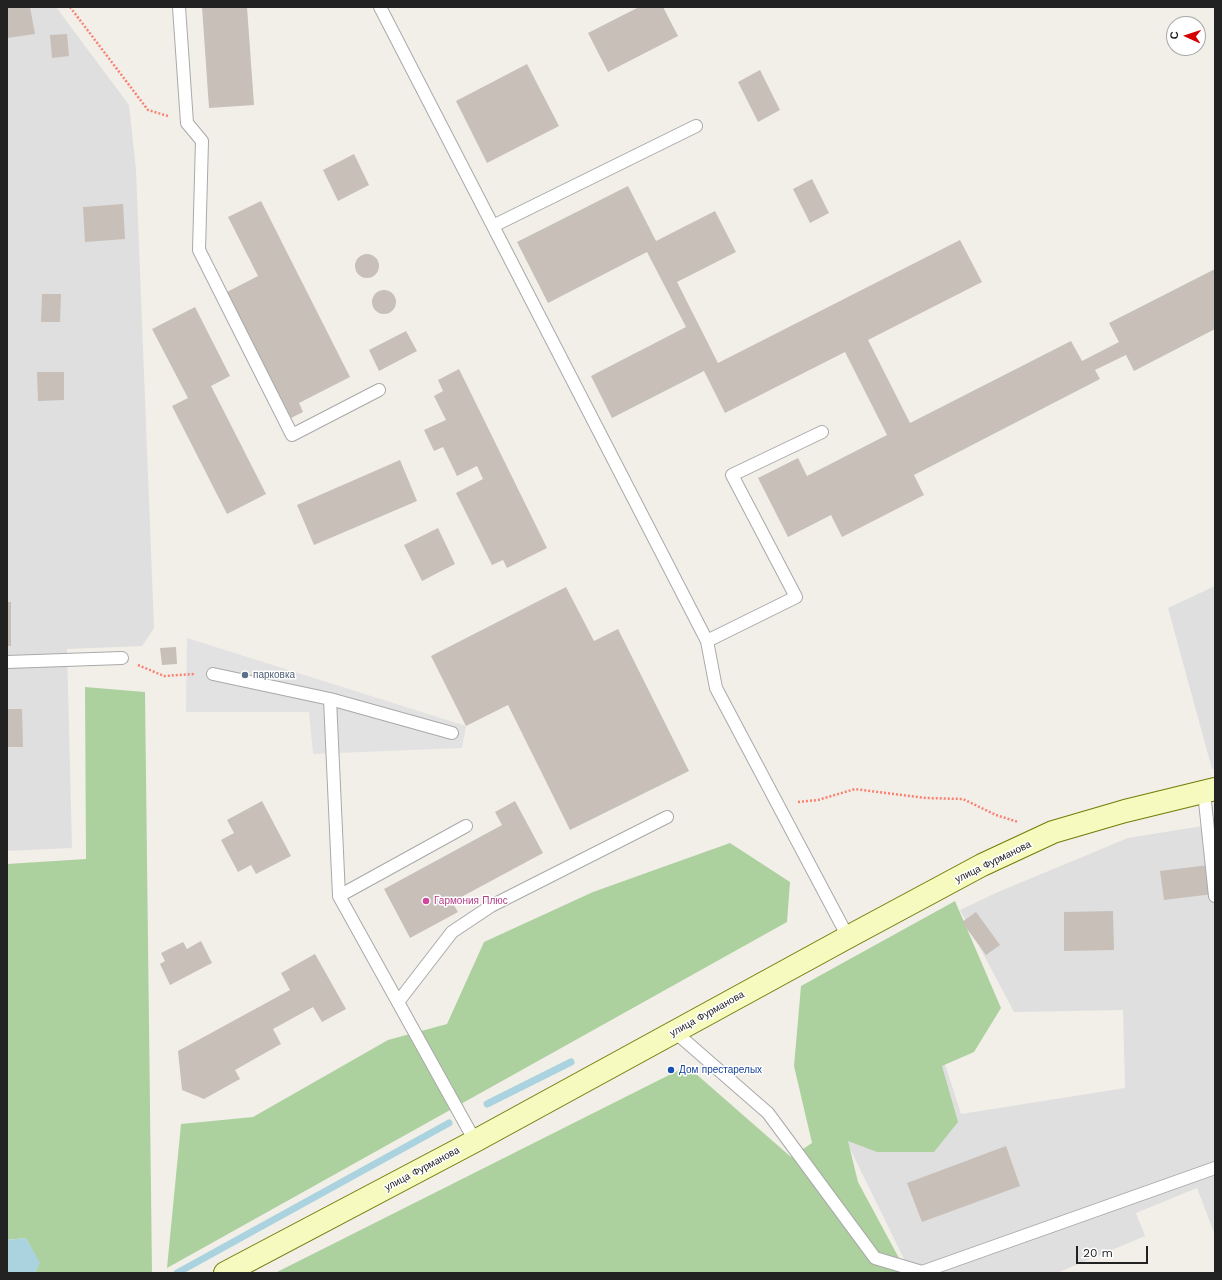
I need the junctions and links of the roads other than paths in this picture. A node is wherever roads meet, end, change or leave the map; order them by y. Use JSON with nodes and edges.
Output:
{"nodes":[{"id":1,"x":179,"y":7,"type":"edge"},
{"id":2,"x":380,"y":7,"type":"edge"},
{"id":3,"x":696,"y":126,"type":"dead end"},
{"id":4,"x":493,"y":226,"type":"junction"},
{"id":5,"x":379,"y":390,"type":"dead end"},
{"id":6,"x":822,"y":432,"type":"dead end"},
{"id":7,"x":707,"y":641,"type":"junction"},
{"id":8,"x":122,"y":658,"type":"road end"},
{"id":9,"x":7,"y":662,"type":"edge"},
{"id":10,"x":213,"y":674,"type":"road end"},
{"id":11,"x":330,"y":699,"type":"junction"},
{"id":12,"x":452,"y":733,"type":"dead end"},
{"id":13,"x":1210,"y":790,"type":"edge"},
{"id":14,"x":667,"y":817,"type":"dead end"},
{"id":15,"x":466,"y":826,"type":"dead end"},
{"id":16,"x":339,"y":896,"type":"junction"},
{"id":17,"x":1215,"y":896,"type":"edge"},
{"id":18,"x":848,"y":937,"type":"junction"},
{"id":19,"x":398,"y":1002,"type":"junction"},
{"id":20,"x":675,"y":1032,"type":"junction"},
{"id":21,"x":475,"y":1140,"type":"junction"},
{"id":22,"x":1215,"y":1168,"type":"edge"},
{"id":23,"x":225,"y":1273,"type":"edge"}],
"edges":[{"from":1,"to":5,"type":"lane"},
{"from":2,"to":4,"type":"lane"},
{"from":3,"to":4,"type":"lane"},
{"from":4,"to":7,"type":"lane"},
{"from":6,"to":7,"type":"lane"},
{"from":7,"to":18,"type":"lane"},
{"from":8,"to":9,"type":"lane"},
{"from":10,"to":11,"type":"lane"},
{"from":11,"to":12,"type":"lane"},
{"from":11,"to":16,"type":"lane"},
{"from":13,"to":17,"type":"lane"},
{"from":13,"to":18,"type":"main road","name":"улица Фурманова"},
{"from":14,"to":19,"type":"lane"},
{"from":15,"to":16,"type":"lane"},
{"from":16,"to":19,"type":"lane"},
{"from":18,"to":20,"type":"main road","name":"улица Фурманова"},
{"from":19,"to":21,"type":"lane"},
{"from":20,"to":21,"type":"main road","name":"улица Фурманова"},
{"from":20,"to":22,"type":"lane"},
{"from":21,"to":23,"type":"main road","name":"улица Фурманова"}]}
